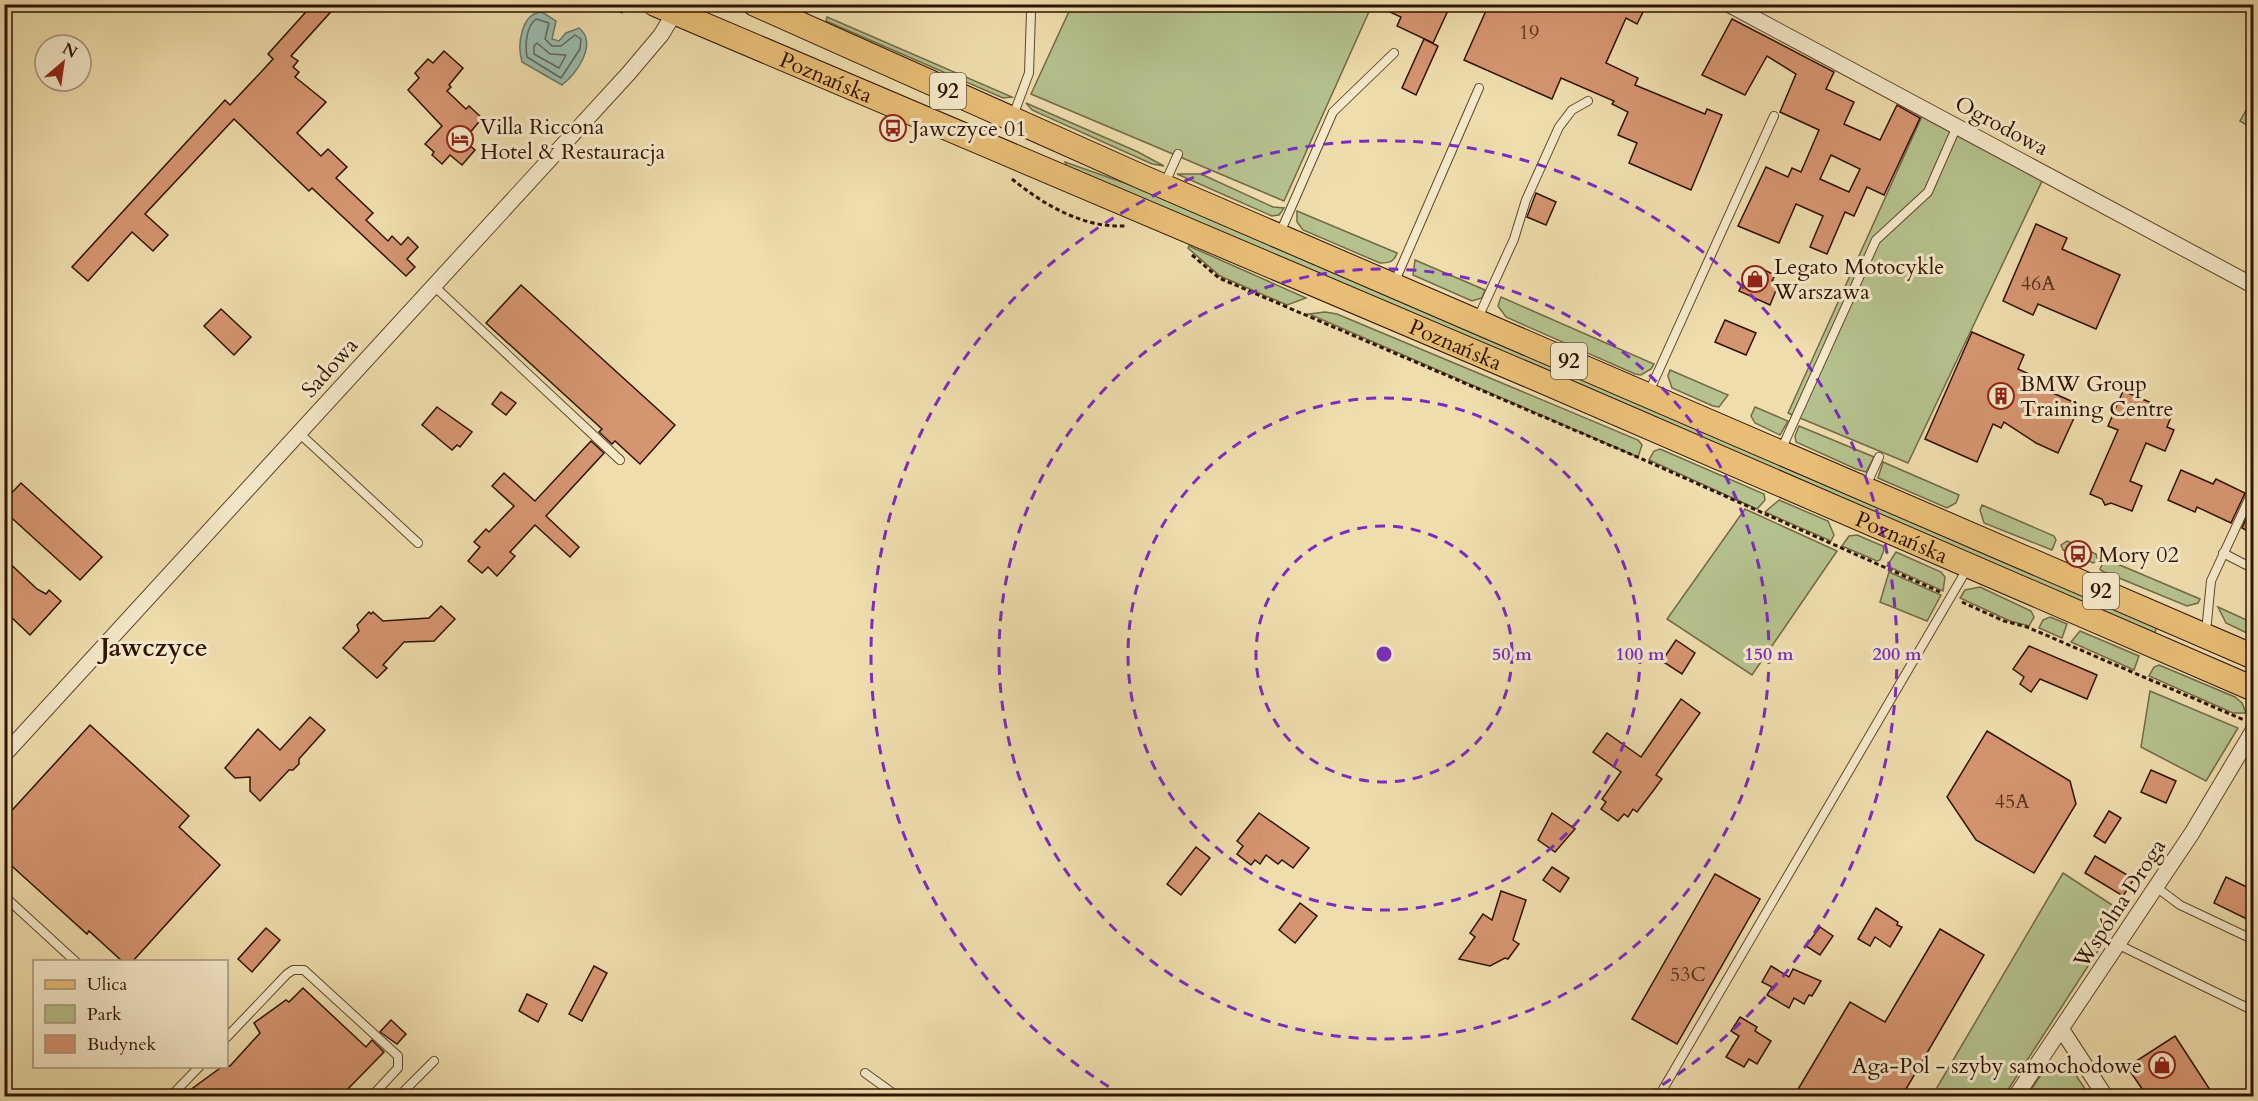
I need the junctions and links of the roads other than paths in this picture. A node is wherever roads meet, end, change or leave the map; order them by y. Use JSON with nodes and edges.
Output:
{"nodes":[{"id":1,"x":755,"y":4,"type":"edge"},
{"id":2,"x":1728,"y":4,"type":"edge"},
{"id":3,"x":670,"y":7,"type":"edge"},
{"id":4,"x":1031,"y":13,"type":"dead end"},
{"id":5,"x":1394,"y":53,"type":"dead end"},
{"id":6,"x":1479,"y":87,"type":"dead end"},
{"id":7,"x":1588,"y":101,"type":"dead end"},
{"id":8,"x":1774,"y":116,"type":"dead end"},
{"id":9,"x":1011,"y":119,"type":"junction"},
{"id":10,"x":1957,"y":126,"type":"junction"},
{"id":11,"x":1178,"y":154,"type":"dead end"},
{"id":12,"x":1163,"y":186,"type":"junction"},
{"id":13,"x":1279,"y":236,"type":"junction"},
{"id":14,"x":1393,"y":285,"type":"junction"},
{"id":15,"x":434,"y":286,"type":"junction"},
{"id":16,"x":2253,"y":286,"type":"edge"},
{"id":17,"x":1476,"y":321,"type":"junction"},
{"id":18,"x":1647,"y":395,"type":"junction"},
{"id":19,"x":299,"y":433,"type":"junction"},
{"id":20,"x":1780,"y":453,"type":"junction"},
{"id":21,"x":1879,"y":457,"type":"dead end"},
{"id":22,"x":620,"y":460,"type":"dead end"},
{"id":23,"x":1865,"y":489,"type":"junction"},
{"id":24,"x":2253,"y":489,"type":"edge"},
{"id":25,"x":418,"y":543,"type":"dead end"},
{"id":26,"x":2223,"y":553,"type":"junction"},
{"id":27,"x":1968,"y":566,"type":"junction"},
{"id":28,"x":2253,"y":569,"type":"edge"},
{"id":29,"x":2205,"y":636,"type":"junction"},
{"id":30,"x":2253,"y":657,"type":"edge"},
{"id":31,"x":2253,"y":689,"type":"edge"},
{"id":32,"x":2253,"y":729,"type":"edge"},
{"id":33,"x":4,"y":755,"type":"edge"},
{"id":34,"x":2156,"y":887,"type":"junction"},
{"id":35,"x":4,"y":896,"type":"edge"},
{"id":36,"x":2253,"y":940,"type":"edge"},
{"id":37,"x":2119,"y":945,"type":"junction"},
{"id":38,"x":74,"y":960,"type":"edge"},
{"id":39,"x":2253,"y":1011,"type":"edge"},
{"id":40,"x":2062,"y":1030,"type":"junction"},
{"id":41,"x":228,"y":1036,"type":"edge"},
{"id":42,"x":434,"y":1061,"type":"dead end"},
{"id":43,"x":195,"y":1068,"type":"edge"},
{"id":44,"x":865,"y":1073,"type":"dead end"},
{"id":45,"x":171,"y":1096,"type":"edge"},
{"id":46,"x":372,"y":1096,"type":"edge"},
{"id":47,"x":399,"y":1096,"type":"edge"},
{"id":48,"x":897,"y":1096,"type":"edge"},
{"id":49,"x":1659,"y":1096,"type":"edge"},
{"id":50,"x":2016,"y":1096,"type":"edge"},
{"id":51,"x":2105,"y":1096,"type":"edge"}],
"edges":[{"from":1,"to":9,"type":"main road","name":"Poznańska","number":"92"},
{"from":2,"to":10,"type":"street","name":"Ogrodowa"},
{"from":3,"to":15,"type":"street","name":"Sadowa"},
{"from":3,"to":27,"type":"main road","name":"Poznańska","number":"92"},
{"from":4,"to":9,"type":"lane"},
{"from":5,"to":13,"type":"lane"},
{"from":6,"to":14,"type":"lane"},
{"from":7,"to":17,"type":"lane"},
{"from":8,"to":18,"type":"lane"},
{"from":9,"to":12,"type":"main road","name":"Poznańska","number":"92"},
{"from":10,"to":16,"type":"street","name":"Ogrodowa"},
{"from":10,"to":20,"type":"lane"},
{"from":11,"to":12,"type":"lane"},
{"from":12,"to":13,"type":"main road","name":"Poznańska","number":"92"},
{"from":13,"to":14,"type":"main road","name":"Poznańska","number":"92"},
{"from":14,"to":17,"type":"main road","name":"Poznańska","number":"92"},
{"from":15,"to":19,"type":"street","name":"Sadowa"},
{"from":15,"to":22,"type":"lane"},
{"from":17,"to":18,"type":"main road","name":"Poznańska","number":"92"},
{"from":18,"to":20,"type":"main road","name":"Poznańska","number":"92"},
{"from":19,"to":25,"type":"lane"},
{"from":19,"to":33,"type":"street","name":"Sadowa"},
{"from":20,"to":23,"type":"main road","name":"Poznańska","number":"92"},
{"from":21,"to":23,"type":"lane"},
{"from":23,"to":29,"type":"main road","name":"Poznańska","number":"92"},
{"from":24,"to":26,"type":"lane"},
{"from":26,"to":28,"type":"lane"},
{"from":26,"to":29,"type":"lane"},
{"from":27,"to":31,"type":"main road","name":"Poznańska","number":"92"},
{"from":27,"to":49,"type":"lane"},
{"from":29,"to":30,"type":"main road","name":"Poznańska","number":"92"},
{"from":32,"to":34,"type":"street","name":"Wspólna Droga"},
{"from":34,"to":36,"type":"lane"},
{"from":34,"to":37,"type":"street","name":"Wspólna Droga"},
{"from":35,"to":38,"type":"lane"},
{"from":37,"to":39,"type":"lane"},
{"from":37,"to":40,"type":"street","name":"Wspólna Droga"},
{"from":40,"to":50,"type":"street","name":"Wspólna Droga"},
{"from":40,"to":51,"type":"street"},
{"from":41,"to":46,"type":"lane"},
{"from":42,"to":47,"type":"lane"},
{"from":43,"to":45,"type":"lane"},
{"from":44,"to":48,"type":"lane"}]}
